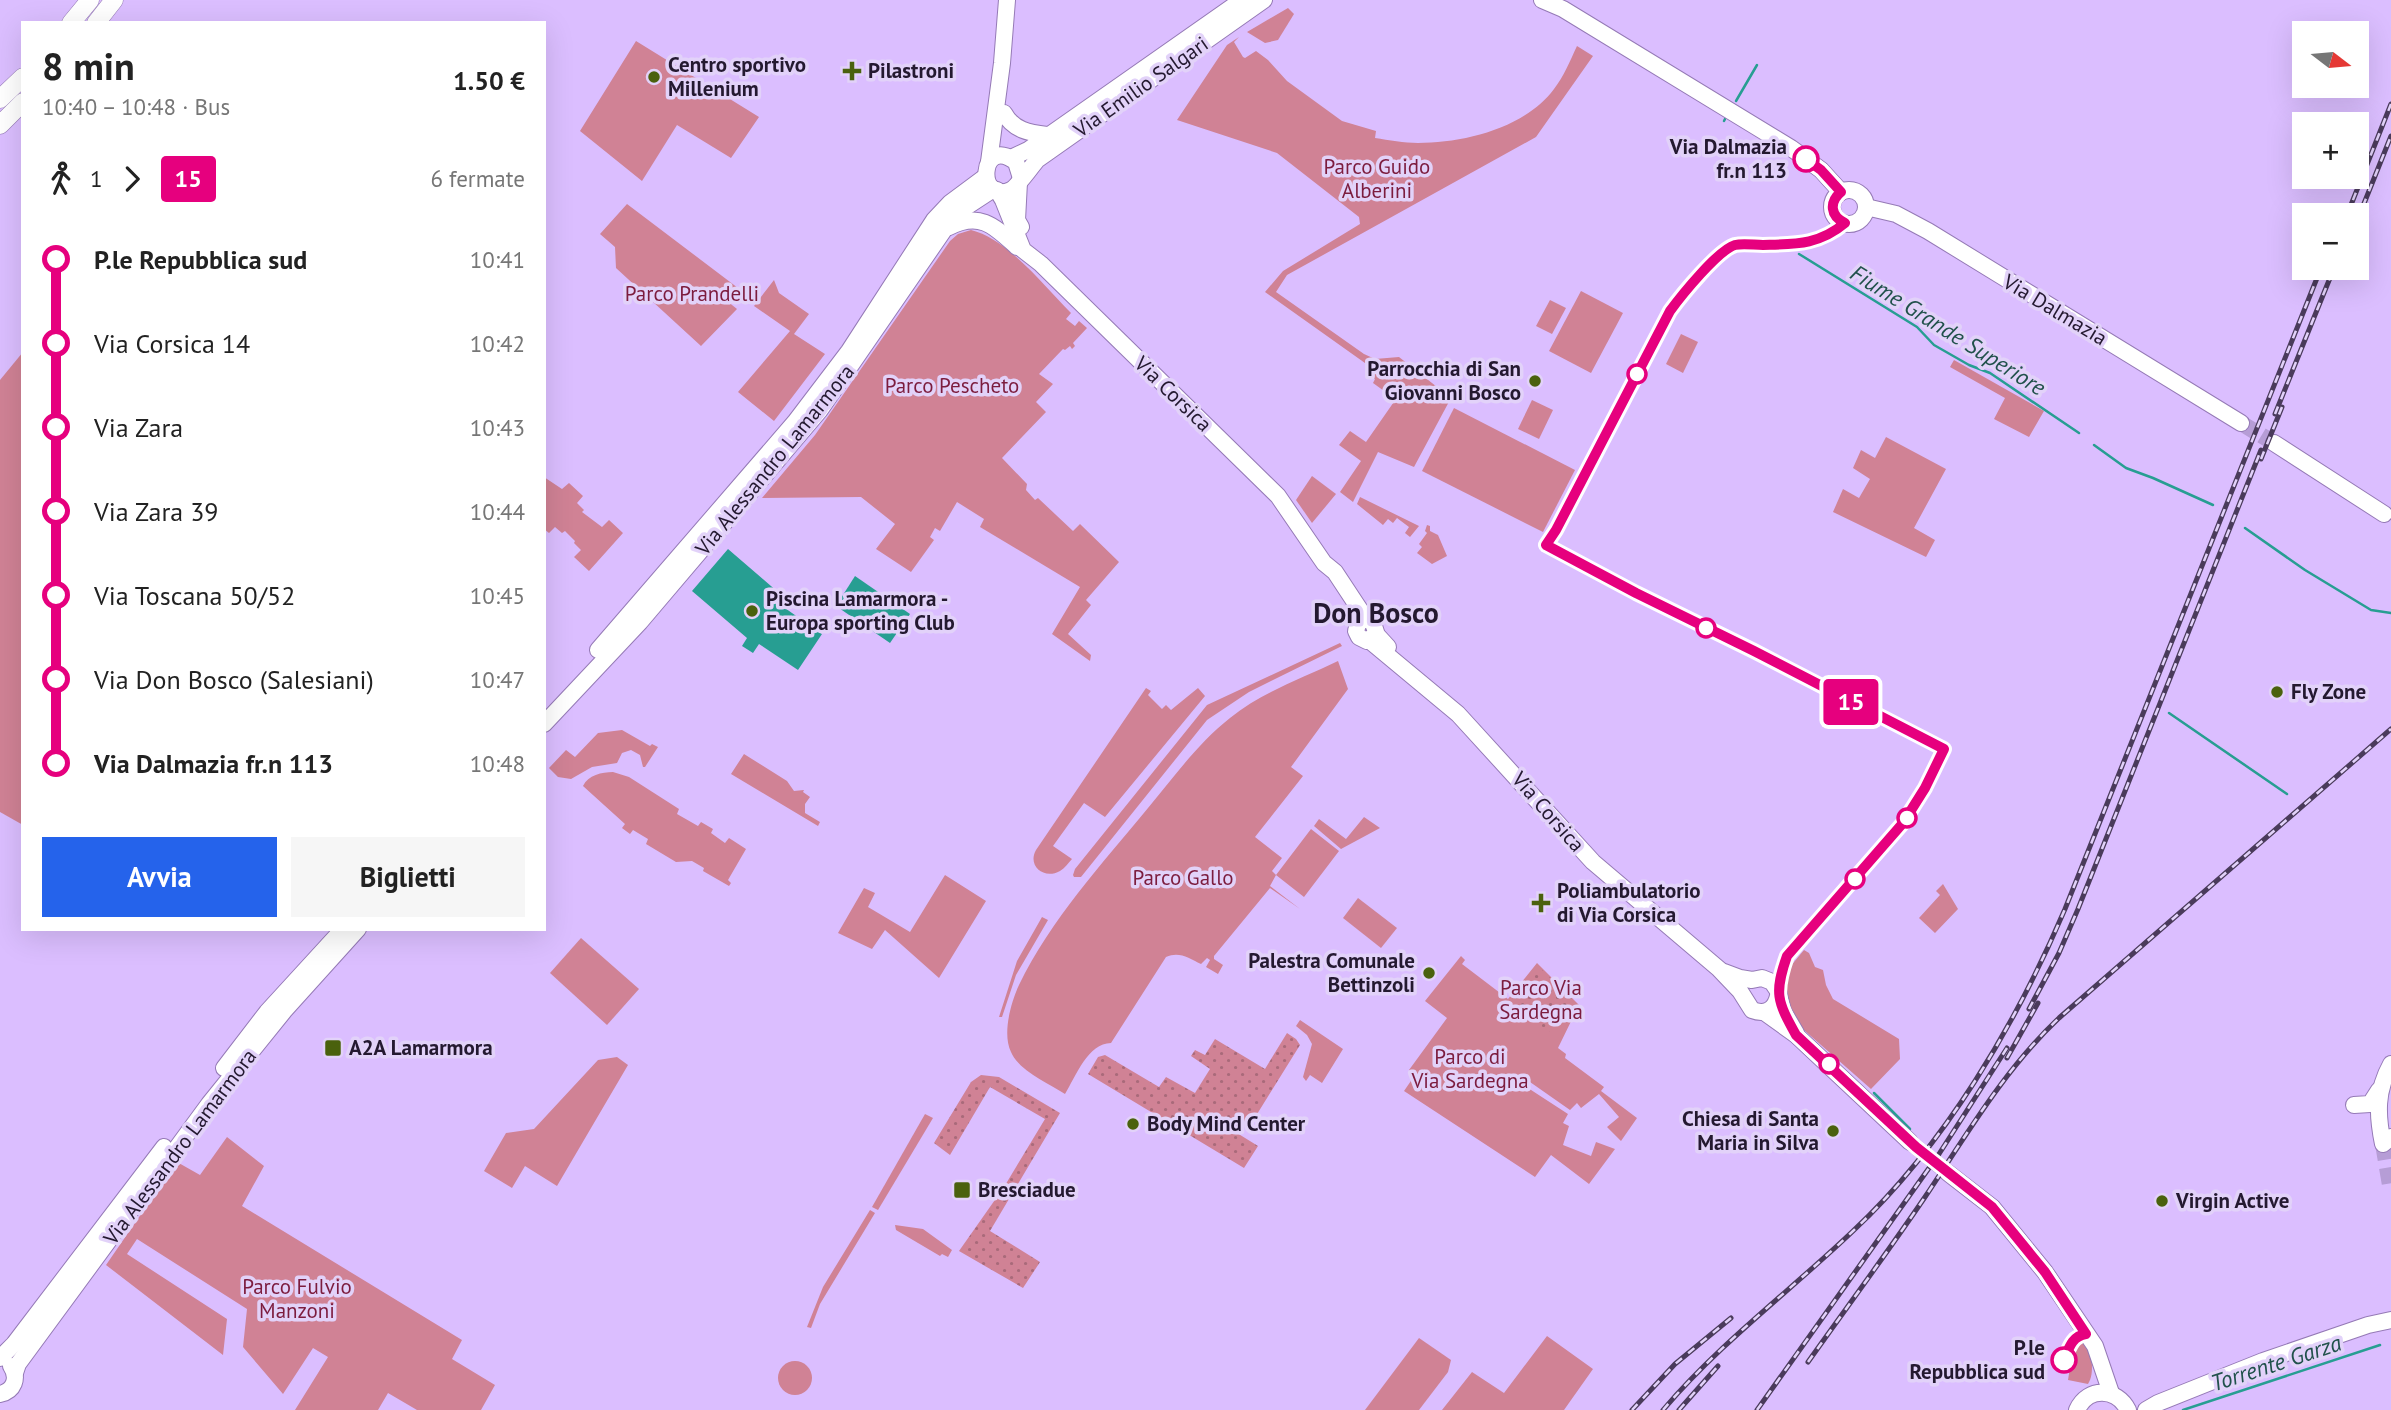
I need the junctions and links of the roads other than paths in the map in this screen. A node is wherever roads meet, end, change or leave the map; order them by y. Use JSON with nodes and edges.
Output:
{"nodes":[{"id":1,"x":90,"y":0,"type":"edge"},
{"id":2,"x":114,"y":0,"type":"edge"},
{"id":3,"x":1007,"y":0,"type":"edge"},
{"id":4,"x":1242,"y":0,"type":"edge"},
{"id":5,"x":1264,"y":0,"type":"edge"},
{"id":6,"x":1542,"y":0,"type":"edge"},
{"id":7,"x":1559,"y":5,"type":"edge"},
{"id":8,"x":73,"y":21,"type":"edge"},
{"id":9,"x":98,"y":21,"type":"edge"},
{"id":10,"x":1002,"y":63,"type":"junction"},
{"id":11,"x":21,"y":79,"type":"edge"},
{"id":12,"x":0,"y":99,"type":"edge"},
{"id":13,"x":21,"y":104,"type":"edge"},
{"id":14,"x":1004,"y":113,"type":"junction"},
{"id":15,"x":0,"y":125,"type":"edge"},
{"id":16,"x":1047,"y":135,"type":"junction"},
{"id":17,"x":1008,"y":157,"type":"junction"},
{"id":18,"x":991,"y":179,"type":"junction"},
{"id":19,"x":1020,"y":180,"type":"junction"},
{"id":20,"x":1841,"y":192,"type":"junction"},
{"id":21,"x":1866,"y":207,"type":"junction"},
{"id":22,"x":944,"y":230,"type":"junction"},
{"id":23,"x":1023,"y":250,"type":"junction"},
{"id":24,"x":1041,"y":264,"type":"junction"},
{"id":25,"x":2241,"y":423,"type":"tunnel mouth"},
{"id":26,"x":2274,"y":443,"type":"tunnel mouth"},
{"id":27,"x":2384,"y":514,"type":"dead end"},
{"id":28,"x":546,"y":707,"type":"edge"},
{"id":29,"x":546,"y":722,"type":"edge"},
{"id":30,"x":341,"y":931,"type":"edge"},
{"id":31,"x":356,"y":931,"type":"edge"},
{"id":32,"x":1719,"y":969,"type":"junction"},
{"id":33,"x":1752,"y":980,"type":"junction"},
{"id":34,"x":1778,"y":996,"type":"junction"},
{"id":35,"x":1744,"y":998,"type":"junction"},
{"id":36,"x":1764,"y":1012,"type":"junction"},
{"id":37,"x":1796,"y":1035,"type":"junction"},
{"id":38,"x":2391,"y":1065,"type":"edge"},
{"id":39,"x":2380,"y":1087,"type":"junction"},
{"id":40,"x":2354,"y":1105,"type":"dead end"},
{"id":41,"x":2387,"y":1140,"type":"tunnel mouth"},
{"id":42,"x":1910,"y":1142,"type":"tunnel mouth"},
{"id":43,"x":1948,"y":1173,"type":"tunnel mouth"},
{"id":44,"x":2390,"y":1319,"type":"edge"},
{"id":45,"x":2095,"y":1346,"type":"junction"},
{"id":46,"x":0,"y":1359,"type":"edge"},
{"id":47,"x":15,"y":1373,"type":"junction"},
{"id":48,"x":2111,"y":1393,"type":"junction"},
{"id":49,"x":0,"y":1394,"type":"edge"},
{"id":50,"x":2082,"y":1404,"type":"edge"},
{"id":51,"x":2127,"y":1406,"type":"edge"},
{"id":52,"x":2149,"y":1408,"type":"edge"}],
"edges":[{"from":1,"to":8,"type":"highway"},
{"from":2,"to":9,"type":"highway"},
{"from":3,"to":10,"type":"main road"},
{"from":4,"to":16,"type":"main road","name":"Via Emilio Salgari"},
{"from":5,"to":19,"type":"main road","name":"Via Emilio Salgari"},
{"from":6,"to":7,"type":"main road"},
{"from":7,"to":20,"type":"main road"},
{"from":10,"to":14,"type":"main road"},
{"from":10,"to":18,"type":"main road"},
{"from":11,"to":12,"type":"highway"},
{"from":13,"to":15,"type":"highway"},
{"from":14,"to":16,"type":"main road"},
{"from":14,"to":17,"type":"main road"},
{"from":16,"to":17,"type":"main road","name":"Via Emilio Salgari"},
{"from":17,"to":18,"type":"main road"},
{"from":17,"to":19,"type":"main road"},
{"from":18,"to":19,"type":"main road"},
{"from":18,"to":22,"type":"main road","name":"Via Alessandro Lamarmora"},
{"from":18,"to":23,"type":"main road"},
{"from":18,"to":28,"type":"main road","name":"Via Alessandro Lamarmora"},
{"from":19,"to":24,"type":"main road","name":"Via Corsica"},
{"from":20,"to":21,"type":"main road"},
{"from":20,"to":21,"type":"main road"},
{"from":21,"to":25,"type":"main road","name":"Via Dalmazia"},
{"from":22,"to":23,"type":"main road","name":"Via Corsica"},
{"from":22,"to":29,"type":"main road","name":"Via Alessandro Lamarmora"},
{"from":23,"to":24,"type":"main road","name":"Via Corsica"},
{"from":24,"to":32,"type":"main road","name":"Via Corsica"},
{"from":26,"to":27,"type":"main road"},
{"from":30,"to":46,"type":"main road","name":"Via Alessandro Lamarmora"},
{"from":31,"to":47,"type":"main road","name":"Via Alessandro Lamarmora"},
{"from":32,"to":33,"type":"main road","name":"Via Corsica"},
{"from":32,"to":35,"type":"main road","name":"Via Corsica"},
{"from":33,"to":34,"type":"main road","name":"Via Corsica"},
{"from":33,"to":35,"type":"main road"},
{"from":34,"to":36,"type":"main road"},
{"from":34,"to":37,"type":"main road","name":"Via Corsica"},
{"from":35,"to":36,"type":"main road","name":"Via Corsica"},
{"from":36,"to":37,"type":"main road","name":"Via Corsica"},
{"from":37,"to":42,"type":"main road","name":"Via Corsica"},
{"from":38,"to":39,"type":"main road"},
{"from":39,"to":40,"type":"main road"},
{"from":39,"to":41,"type":"main road"},
{"from":43,"to":45,"type":"main road"},
{"from":44,"to":52,"type":"main road"},
{"from":45,"to":48,"type":"main road"},
{"from":45,"to":50,"type":"main road"},
{"from":46,"to":47,"type":"main road"},
{"from":47,"to":49,"type":"main road","name":"Via Alessandro Lamarmora"},
{"from":48,"to":50,"type":"main road"},
{"from":48,"to":51,"type":"main road"},
{"from":51,"to":52,"type":"main road"}]}
